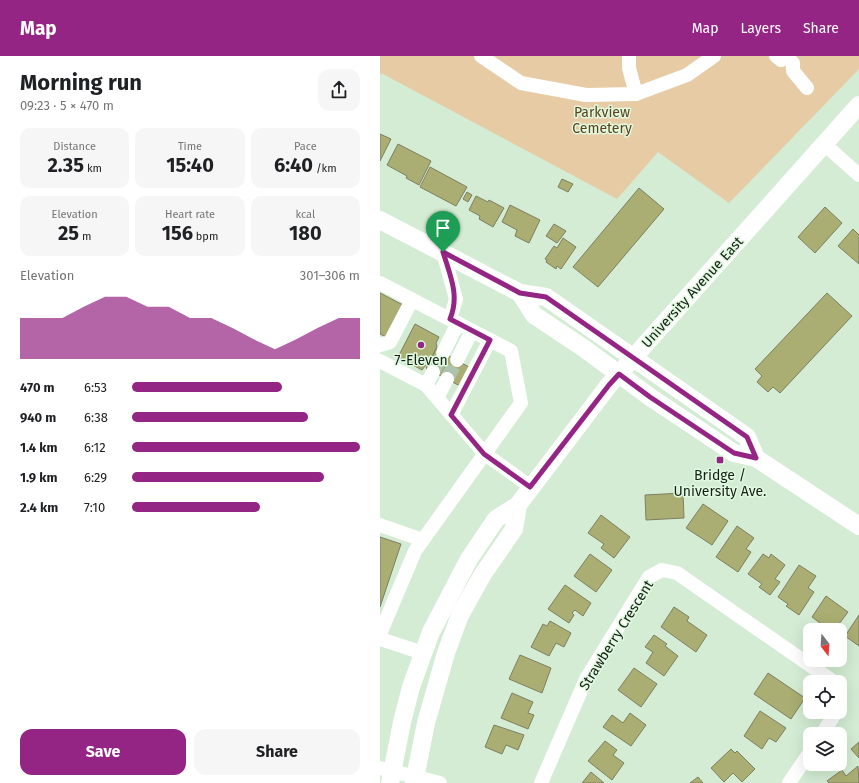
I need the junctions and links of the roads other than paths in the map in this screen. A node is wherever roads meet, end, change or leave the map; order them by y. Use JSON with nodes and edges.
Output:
{"nodes":[{"id":1,"x":481,"y":56,"type":"edge"},
{"id":2,"x":629,"y":56,"type":"edge"},
{"id":3,"x":714,"y":56,"type":"edge"},
{"id":4,"x":776,"y":56,"type":"edge"},
{"id":5,"x":808,"y":88,"type":"dead end"},
{"id":6,"x":636,"y":94,"type":"junction"},
{"id":7,"x":859,"y":105,"type":"edge"},
{"id":8,"x":824,"y":143,"type":"junction"},
{"id":9,"x":859,"y":175,"type":"edge"},
{"id":10,"x":380,"y":220,"type":"edge"},
{"id":11,"x":443,"y":252,"type":"junction"},
{"id":12,"x":380,"y":283,"type":"edge"},
{"id":13,"x":520,"y":293,"type":"junction"},
{"id":14,"x":412,"y":300,"type":"junction"},
{"id":15,"x":454,"y":321,"type":"junction"},
{"id":16,"x":472,"y":331,"type":"junction"},
{"id":17,"x":490,"y":340,"type":"junction"},
{"id":18,"x":380,"y":345,"type":"edge"},
{"id":19,"x":443,"y":353,"type":"tunnel mouth"},
{"id":20,"x":634,"y":358,"type":"junction"},
{"id":21,"x":457,"y":360,"type":"tunnel mouth"},
{"id":22,"x":380,"y":361,"type":"edge"},
{"id":23,"x":433,"y":372,"type":"tunnel mouth"},
{"id":24,"x":619,"y":374,"type":"junction"},
{"id":25,"x":447,"y":379,"type":"tunnel mouth"},
{"id":26,"x":426,"y":385,"type":"junction"},
{"id":27,"x":437,"y":398,"type":"junction"},
{"id":28,"x":451,"y":415,"type":"junction"},
{"id":29,"x":484,"y":454,"type":"junction"},
{"id":30,"x":756,"y":458,"type":"junction"},
{"id":31,"x":530,"y":487,"type":"junction"},
{"id":32,"x":518,"y":505,"type":"junction"},
{"id":33,"x":380,"y":525,"type":"edge"},
{"id":34,"x":859,"y":526,"type":"edge"},
{"id":35,"x":423,"y":540,"type":"junction"},
{"id":36,"x":380,"y":634,"type":"edge"},
{"id":37,"x":380,"y":639,"type":"edge"},
{"id":38,"x":423,"y":653,"type":"junction"},
{"id":39,"x":824,"y":675,"type":"edge"},
{"id":40,"x":803,"y":762,"type":"edge"},
{"id":41,"x":387,"y":774,"type":"edge"},
{"id":42,"x":415,"y":780,"type":"edge"},
{"id":43,"x":440,"y":783,"type":"edge"},
{"id":44,"x":541,"y":783,"type":"edge"},
{"id":45,"x":789,"y":783,"type":"edge"}],
"edges":[{"from":1,"to":6,"type":"street"},
{"from":2,"to":6,"type":"street"},
{"from":3,"to":6,"type":"street"},
{"from":4,"to":5,"type":"street"},
{"from":7,"to":8,"type":"main road","name":"University Avenue East"},
{"from":8,"to":9,"type":"street"},
{"from":8,"to":20,"type":"main road","name":"University Avenue East"},
{"from":10,"to":11,"type":"main road"},
{"from":11,"to":13,"type":"main road"},
{"from":11,"to":15,"type":"street"},
{"from":12,"to":14,"type":"street"},
{"from":13,"to":20,"type":"main road"},
{"from":13,"to":24,"type":"main road"},
{"from":14,"to":15,"type":"street"},
{"from":14,"to":18,"type":"street"},
{"from":15,"to":16,"type":"street"},
{"from":15,"to":19,"type":"street"},
{"from":16,"to":17,"type":"street"},
{"from":16,"to":21,"type":"street"},
{"from":17,"to":28,"type":"street"},
{"from":17,"to":29,"type":"street"},
{"from":20,"to":24,"type":"main road","name":"University Avenue East"},
{"from":20,"to":30,"type":"main road"},
{"from":22,"to":26,"type":"street"},
{"from":23,"to":26,"type":"street"},
{"from":24,"to":30,"type":"main road"},
{"from":24,"to":31,"type":"main road","name":"University Avenue East"},
{"from":25,"to":27,"type":"street"},
{"from":26,"to":27,"type":"street"},
{"from":27,"to":28,"type":"street"},
{"from":28,"to":29,"type":"street"},
{"from":29,"to":31,"type":"street"},
{"from":29,"to":35,"type":"street"},
{"from":30,"to":34,"type":"main road"},
{"from":31,"to":32,"type":"main road","name":"University Avenue East"},
{"from":32,"to":38,"type":"main road","name":"University Avenue East"},
{"from":32,"to":42,"type":"main road","name":"University Avenue East"},
{"from":33,"to":35,"type":"street"},
{"from":35,"to":36,"type":"street"},
{"from":37,"to":38,"type":"street"},
{"from":38,"to":41,"type":"main road","name":"University Avenue East"},
{"from":39,"to":44,"type":"street","name":"Strawberry Crescent"},
{"from":40,"to":45,"type":"street"},
{"from":41,"to":42,"type":"street"},
{"from":42,"to":43,"type":"street"}]}
